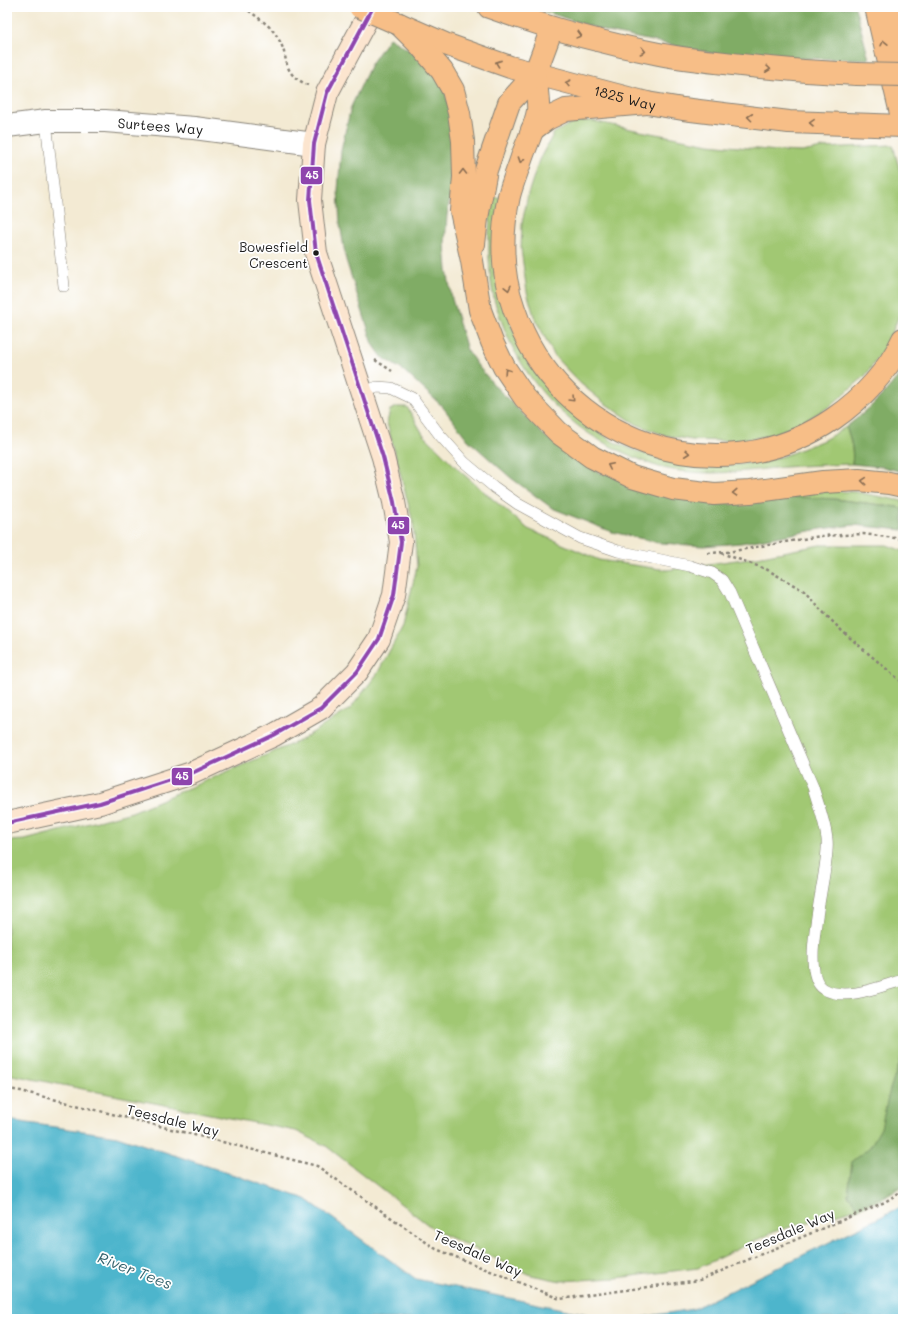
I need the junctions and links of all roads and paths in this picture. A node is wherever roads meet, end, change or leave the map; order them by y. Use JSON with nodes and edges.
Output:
{"nodes":[{"id":1,"x":244,"y":7,"type":"edge"},
{"id":2,"x":360,"y":7,"type":"edge"},
{"id":3,"x":373,"y":7,"type":"edge"},
{"id":4,"x":489,"y":7,"type":"edge"},
{"id":5,"x":876,"y":7,"type":"edge"},
{"id":6,"x":889,"y":7,"type":"edge"},
{"id":7,"x":399,"y":24,"type":"junction"},
{"id":8,"x":552,"y":28,"type":"junction"},
{"id":9,"x":903,"y":48,"type":"edge"},
{"id":10,"x":535,"y":74,"type":"junction"},
{"id":11,"x":903,"y":75,"type":"edge"},
{"id":12,"x":327,"y":93,"type":"junction"},
{"id":13,"x":646,"y":103,"type":"junction"},
{"id":14,"x":46,"y":121,"type":"junction"},
{"id":15,"x":903,"y":122,"type":"edge"},
{"id":16,"x":7,"y":126,"type":"edge"},
{"id":17,"x":903,"y":126,"type":"edge"},
{"id":18,"x":532,"y":130,"type":"junction"},
{"id":19,"x":314,"y":144,"type":"junction"},
{"id":20,"x":472,"y":261,"type":"junction"},
{"id":21,"x":64,"y":286,"type":"dead end"},
{"id":22,"x":903,"y":339,"type":"edge"},
{"id":23,"x":361,"y":393,"type":"junction"},
{"id":24,"x":903,"y":486,"type":"edge"},
{"id":25,"x":719,"y":552,"type":"dead end"},
{"id":26,"x":903,"y":684,"type":"edge"},
{"id":27,"x":7,"y":823,"type":"edge"},
{"id":28,"x":903,"y":980,"type":"edge"},
{"id":29,"x":7,"y":1090,"type":"edge"},
{"id":30,"x":903,"y":1190,"type":"edge"}],
"edges":[{"from":1,"to":12,"type":"path"},
{"from":2,"to":7,"type":"main road","name":"1825 Way","bridge":true},
{"from":3,"to":12,"type":"street"},
{"from":4,"to":8,"type":"main road"},
{"from":15,"to":5,"type":"main road","one_way":true},
{"from":6,"to":9,"type":"main road"},
{"from":10,"to":7,"type":"main road","name":"1825 Way","one_way":true},
{"from":20,"to":7,"type":"main road","one_way":true},
{"from":8,"to":10,"type":"main road"},
{"from":8,"to":11,"type":"main road","one_way":true,"bridge":true},
{"from":13,"to":10,"type":"main road","name":"1825 Way","one_way":true},
{"from":10,"to":18,"type":"main road"},
{"from":10,"to":20,"type":"main road"},
{"from":12,"to":19,"type":"street"},
{"from":17,"to":13,"type":"main road","name":"1825 Way","one_way":true},
{"from":13,"to":18,"type":"main road"},
{"from":14,"to":16,"type":"street","name":"Surtees Way"},
{"from":14,"to":19,"type":"street","name":"Surtees Way"},
{"from":14,"to":21,"type":"lane"},
{"from":18,"to":22,"type":"main road","one_way":true},
{"from":19,"to":23,"type":"street"},
{"from":24,"to":20,"type":"main road","one_way":true},
{"from":23,"to":27,"type":"street"},
{"from":23,"to":28,"type":"lane"},
{"from":25,"to":26,"type":"path"},
{"from":29,"to":30,"type":"path","name":"Teesdale Way"}]}
